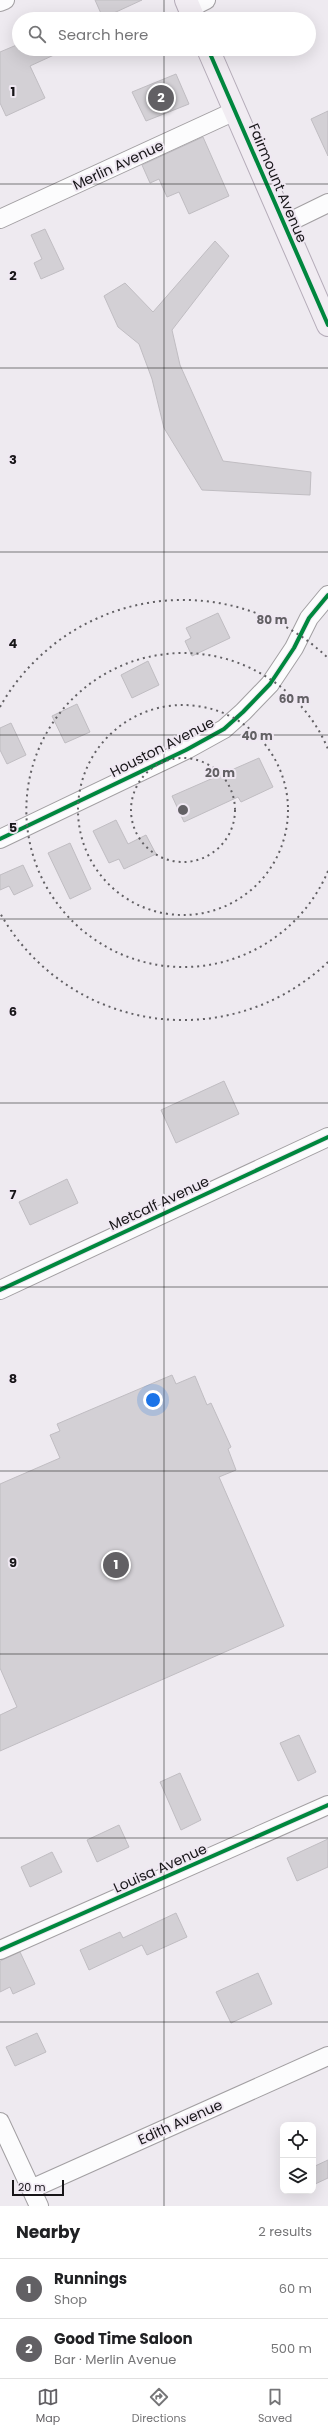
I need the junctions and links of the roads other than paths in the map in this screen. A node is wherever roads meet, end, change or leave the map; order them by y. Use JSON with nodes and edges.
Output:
{"nodes":[{"id":1,"x":5,"y":0,"type":"edge"},
{"id":2,"x":0,"y":2,"type":"edge"},
{"id":3,"x":211,"y":56,"type":"edge"},
{"id":4,"x":235,"y":111,"type":"junction"},
{"id":5,"x":328,"y":203,"type":"edge"},
{"id":6,"x":0,"y":219,"type":"edge"},
{"id":7,"x":283,"y":225,"type":"junction"},
{"id":8,"x":328,"y":325,"type":"edge"},
{"id":9,"x":328,"y":595,"type":"edge"},
{"id":10,"x":0,"y":839,"type":"edge"},
{"id":11,"x":328,"y":1137,"type":"edge"},
{"id":12,"x":0,"y":1290,"type":"edge"},
{"id":13,"x":328,"y":1805,"type":"edge"},
{"id":14,"x":0,"y":1950,"type":"edge"},
{"id":15,"x":328,"y":2056,"type":"edge"},
{"id":16,"x":0,"y":2122,"type":"edge"},
{"id":17,"x":31,"y":2189,"type":"junction"},
{"id":18,"x":39,"y":2206,"type":"edge"}],
"edges":[{"from":1,"to":2,"type":"street"},
{"from":3,"to":4,"type":"main road","name":"Fairmount Avenue"},
{"from":4,"to":6,"type":"street","name":"Merlin Avenue"},
{"from":4,"to":7,"type":"main road","name":"Fairmount Avenue"},
{"from":5,"to":7,"type":"street"},
{"from":7,"to":8,"type":"main road","name":"Fairmount Avenue"},
{"from":9,"to":10,"type":"street","name":"Houston Avenue"},
{"from":11,"to":12,"type":"street","name":"Metcalf Avenue"},
{"from":13,"to":14,"type":"street","name":"Louisa Avenue"},
{"from":15,"to":17,"type":"street","name":"Edith Avenue"},
{"from":16,"to":17,"type":"street"},
{"from":17,"to":18,"type":"street"}]}
